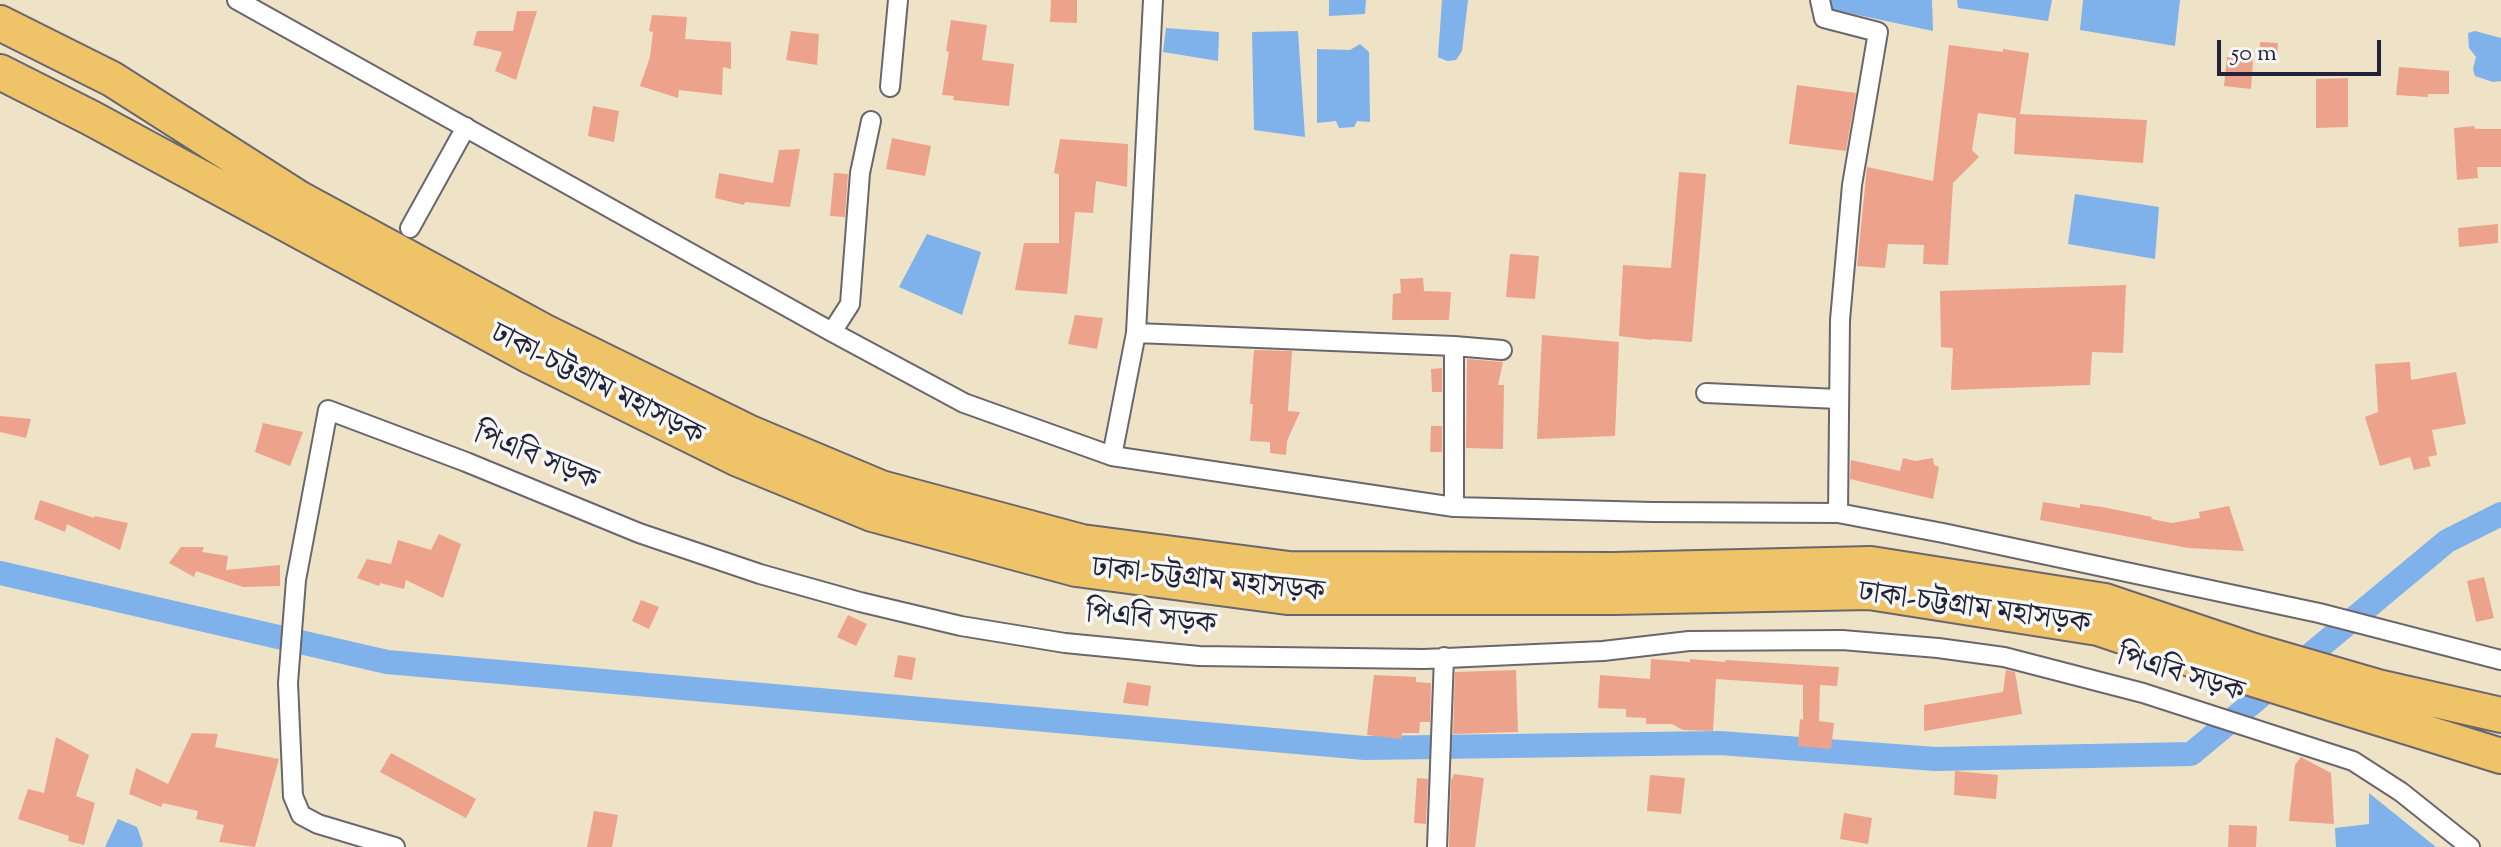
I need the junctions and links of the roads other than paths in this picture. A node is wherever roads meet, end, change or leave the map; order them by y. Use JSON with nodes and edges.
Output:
{"nodes":[{"id":1,"x":237,"y":0,"type":"edge"},
{"id":2,"x":898,"y":0,"type":"edge"},
{"id":3,"x":1153,"y":0,"type":"edge"},
{"id":4,"x":1820,"y":0,"type":"edge"},
{"id":5,"x":0,"y":23,"type":"edge"},
{"id":6,"x":0,"y":72,"type":"edge"},
{"id":7,"x":890,"y":87,"type":"dead end"},
{"id":8,"x":871,"y":121,"type":"dead end"},
{"id":9,"x":466,"y":127,"type":"junction"},
{"id":10,"x":410,"y":228,"type":"dead end"},
{"id":11,"x":832,"y":332,"type":"junction"},
{"id":12,"x":1136,"y":333,"type":"junction"},
{"id":13,"x":1454,"y":346,"type":"junction"},
{"id":14,"x":1502,"y":350,"type":"dead end"},
{"id":15,"x":1706,"y":393,"type":"dead end"},
{"id":16,"x":1838,"y":399,"type":"junction"},
{"id":17,"x":1112,"y":456,"type":"junction"},
{"id":18,"x":1454,"y":507,"type":"junction"},
{"id":19,"x":1838,"y":513,"type":"junction"},
{"id":20,"x":1444,"y":657,"type":"junction"},
{"id":21,"x":2501,"y":660,"type":"edge"},
{"id":22,"x":2501,"y":715,"type":"edge"},
{"id":23,"x":2501,"y":756,"type":"edge"},
{"id":24,"x":395,"y":847,"type":"edge"},
{"id":25,"x":1437,"y":847,"type":"edge"},
{"id":26,"x":2470,"y":847,"type":"edge"}],
"edges":[{"from":1,"to":9,"type":"street"},
{"from":2,"to":7,"type":"street"},
{"from":3,"to":12,"type":"street"},
{"from":4,"to":16,"type":"street"},
{"from":5,"to":22,"type":"highway","name":"ঢাকা-চট্টগ্রাম মহাসড়ক"},
{"from":6,"to":23,"type":"highway","name":"ঢাকা-চট্টগ্রাম মহাসড়ক"},
{"from":8,"to":11,"type":"street"},
{"from":9,"to":10,"type":"street"},
{"from":9,"to":11,"type":"street"},
{"from":11,"to":17,"type":"street"},
{"from":12,"to":13,"type":"street"},
{"from":12,"to":17,"type":"street"},
{"from":13,"to":14,"type":"street"},
{"from":13,"to":18,"type":"street"},
{"from":15,"to":16,"type":"street"},
{"from":16,"to":19,"type":"street"},
{"from":17,"to":18,"type":"street"},
{"from":18,"to":19,"type":"street"},
{"from":19,"to":21,"type":"street"},
{"from":20,"to":24,"type":"street","name":"পিএবি সড়ক"},
{"from":20,"to":25,"type":"street"},
{"from":20,"to":26,"type":"street","name":"পিএবি সড়ক"}]}
